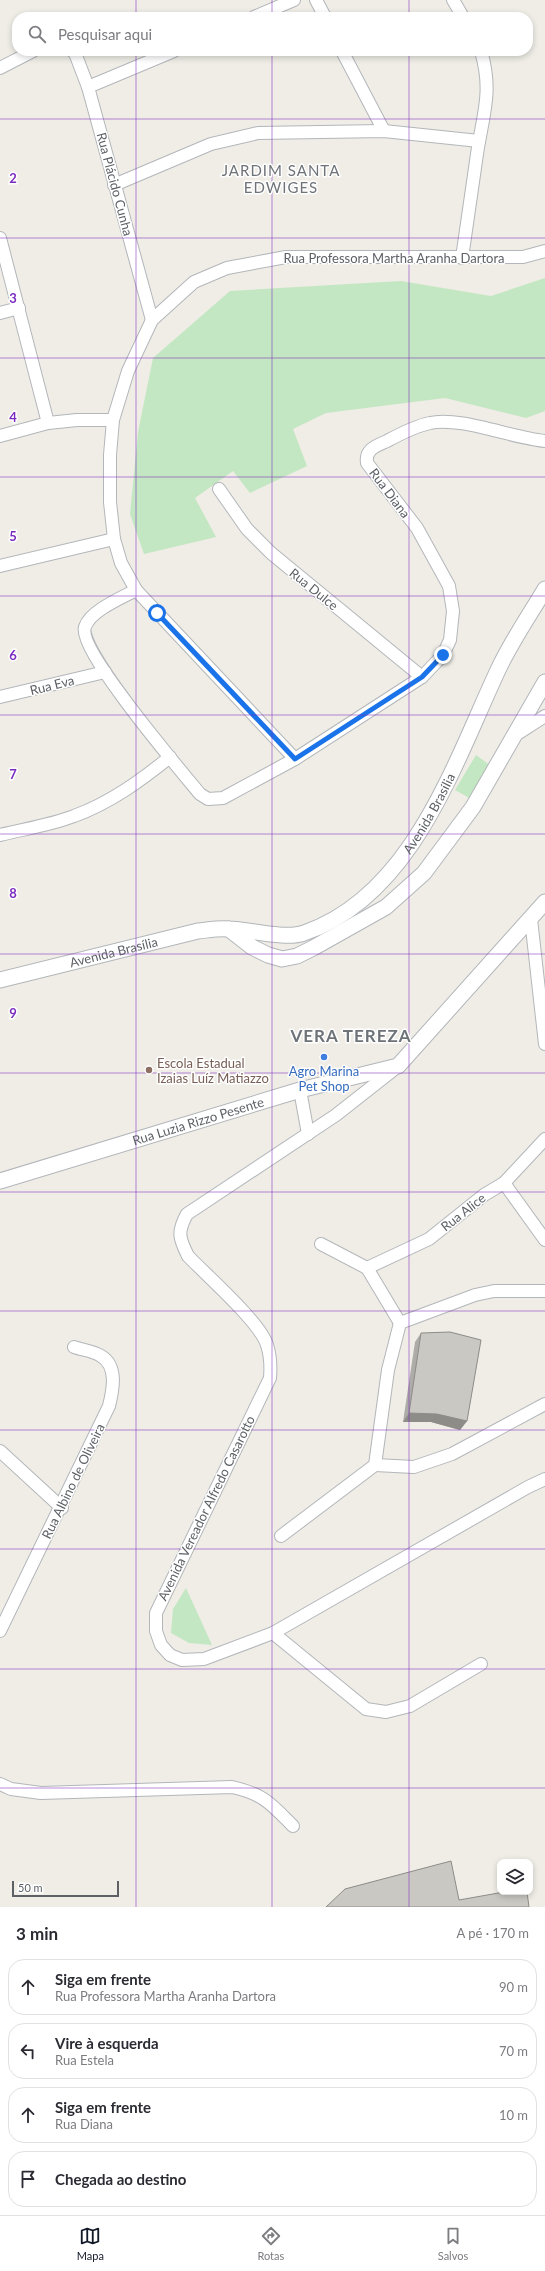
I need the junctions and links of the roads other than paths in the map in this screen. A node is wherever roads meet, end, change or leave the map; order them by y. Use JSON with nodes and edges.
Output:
{"nodes":[{"id":1,"x":294,"y":0,"type":"edge"},
{"id":2,"x":316,"y":0,"type":"edge"},
{"id":3,"x":453,"y":0,"type":"edge"},
{"id":4,"x":266,"y":12,"type":"edge"},
{"id":5,"x":322,"y":12,"type":"edge"},
{"id":6,"x":460,"y":12,"type":"edge"},
{"id":7,"x":23,"y":56,"type":"edge"},
{"id":8,"x":76,"y":56,"type":"edge"},
{"id":9,"x":162,"y":56,"type":"edge"},
{"id":10,"x":345,"y":56,"type":"edge"},
{"id":11,"x":482,"y":56,"type":"edge"},
{"id":12,"x":0,"y":68,"type":"edge"},
{"id":13,"x":88,"y":87,"type":"junction"},
{"id":14,"x":384,"y":131,"type":"junction"},
{"id":15,"x":479,"y":141,"type":"junction"},
{"id":16,"x":114,"y":185,"type":"junction"},
{"id":17,"x":0,"y":238,"type":"edge"},
{"id":18,"x":545,"y":251,"type":"edge"},
{"id":19,"x":462,"y":258,"type":"junction"},
{"id":20,"x":19,"y":308,"type":"junction"},
{"id":21,"x":0,"y":313,"type":"edge"},
{"id":22,"x":152,"y":320,"type":"junction"},
{"id":23,"x":113,"y":420,"type":"junction"},
{"id":24,"x":48,"y":423,"type":"junction"},
{"id":25,"x":0,"y":436,"type":"edge"},
{"id":26,"x":545,"y":441,"type":"edge"},
{"id":27,"x":219,"y":489,"type":"dead end"},
{"id":28,"x":114,"y":539,"type":"junction"},
{"id":29,"x":0,"y":566,"type":"edge"},
{"id":30,"x":545,"y":589,"type":"edge"},
{"id":31,"x":136,"y":590,"type":"junction"},
{"id":32,"x":105,"y":672,"type":"junction"},
{"id":33,"x":422,"y":677,"type":"junction"},
{"id":34,"x":545,"y":682,"type":"edge"},
{"id":35,"x":0,"y":697,"type":"edge"},
{"id":36,"x":545,"y":716,"type":"edge"},
{"id":37,"x":517,"y":734,"type":"junction"},
{"id":38,"x":170,"y":757,"type":"junction"},
{"id":39,"x":295,"y":759,"type":"junction"},
{"id":40,"x":0,"y":835,"type":"edge"},
{"id":41,"x":545,"y":902,"type":"edge"},
{"id":42,"x":531,"y":919,"type":"junction"},
{"id":43,"x":228,"y":928,"type":"junction"},
{"id":44,"x":303,"y":934,"type":"junction"},
{"id":45,"x":313,"y":948,"type":"junction"},
{"id":46,"x":0,"y":980,"type":"edge"},
{"id":47,"x":545,"y":1044,"type":"edge"},
{"id":48,"x":398,"y":1066,"type":"junction"},
{"id":49,"x":300,"y":1090,"type":"junction"},
{"id":50,"x":308,"y":1134,"type":"junction"},
{"id":51,"x":545,"y":1139,"type":"edge"},
{"id":52,"x":0,"y":1181,"type":"edge"},
{"id":53,"x":504,"y":1183,"type":"junction"},
{"id":54,"x":545,"y":1240,"type":"edge"},
{"id":55,"x":321,"y":1244,"type":"dead end"},
{"id":56,"x":367,"y":1268,"type":"junction"},
{"id":57,"x":545,"y":1291,"type":"edge"},
{"id":58,"x":400,"y":1323,"type":"junction"},
{"id":59,"x":74,"y":1347,"type":"dead end"},
{"id":60,"x":545,"y":1404,"type":"edge"},
{"id":61,"x":0,"y":1451,"type":"edge"},
{"id":62,"x":375,"y":1465,"type":"junction"},
{"id":63,"x":545,"y":1480,"type":"edge"},
{"id":64,"x":62,"y":1508,"type":"junction"},
{"id":65,"x":281,"y":1536,"type":"dead end"},
{"id":66,"x":0,"y":1631,"type":"edge"},
{"id":67,"x":273,"y":1633,"type":"junction"},
{"id":68,"x":481,"y":1664,"type":"dead end"},
{"id":69,"x":0,"y":1784,"type":"edge"},
{"id":70,"x":293,"y":1826,"type":"dead end"}],
"edges":[{"from":1,"to":4,"type":"street"},
{"from":2,"to":5,"type":"street"},
{"from":3,"to":6,"type":"street"},
{"from":7,"to":12,"type":"street"},
{"from":8,"to":13,"type":"street","name":"Rua Plácido Cunha"},
{"from":9,"to":13,"type":"street"},
{"from":10,"to":14,"type":"street"},
{"from":11,"to":15,"type":"street"},
{"from":13,"to":16,"type":"street","name":"Rua Plácido Cunha"},
{"from":14,"to":15,"type":"street"},
{"from":14,"to":16,"type":"street"},
{"from":15,"to":19,"type":"street"},
{"from":16,"to":22,"type":"street","name":"Rua Plácido Cunha"},
{"from":17,"to":20,"type":"street"},
{"from":18,"to":19,"type":"street","name":"Rua Professora Martha Aranha Dartora"},
{"from":19,"to":22,"type":"street","name":"Rua Professora Martha Aranha Dartora"},
{"from":20,"to":21,"type":"street"},
{"from":20,"to":24,"type":"street"},
{"from":22,"to":23,"type":"street","name":"Rua Professora Martha Aranha Dartora"},
{"from":23,"to":24,"type":"street"},
{"from":23,"to":28,"type":"street","name":"Rua Professora Martha Aranha Dartora"},
{"from":24,"to":25,"type":"street"},
{"from":26,"to":33,"type":"street","name":"Rua Diana"},
{"from":27,"to":33,"type":"street","name":"Rua Dulce"},
{"from":28,"to":29,"type":"street"},
{"from":28,"to":31,"type":"street","name":"Rua Professora Martha Aranha Dartora"},
{"from":30,"to":44,"type":"street","name":"Avenida Brasília"},
{"from":31,"to":32,"type":"street"},
{"from":31,"to":39,"type":"street","name":"Rua Professora Martha Aranha Dartora"},
{"from":32,"to":35,"type":"street","name":"Rua Eva"},
{"from":32,"to":38,"type":"street"},
{"from":33,"to":39,"type":"street"},
{"from":34,"to":37,"type":"street"},
{"from":36,"to":37,"type":"street"},
{"from":37,"to":45,"type":"street"},
{"from":38,"to":39,"type":"street"},
{"from":38,"to":40,"type":"street"},
{"from":41,"to":42,"type":"street","name":"Avenida Vereador Alfredo Casarotto"},
{"from":42,"to":47,"type":"street"},
{"from":42,"to":48,"type":"street","name":"Avenida Vereador Alfredo Casarotto"},
{"from":43,"to":44,"type":"street","name":"Avenida Brasília"},
{"from":43,"to":45,"type":"street"},
{"from":43,"to":46,"type":"street","name":"Avenida Brasília"},
{"from":44,"to":45,"type":"street"},
{"from":48,"to":49,"type":"street","name":"Rua Luzia Rizzo Pesente"},
{"from":48,"to":50,"type":"street","name":"Avenida Vereador Alfredo Casarotto"},
{"from":49,"to":50,"type":"street"},
{"from":49,"to":52,"type":"street","name":"Rua Luzia Rizzo Pesente"},
{"from":50,"to":67,"type":"street","name":"Avenida Vereador Alfredo Casarotto"},
{"from":51,"to":53,"type":"street","name":"Rua Alice"},
{"from":53,"to":54,"type":"street"},
{"from":53,"to":56,"type":"street","name":"Rua Alice"},
{"from":55,"to":56,"type":"street"},
{"from":56,"to":58,"type":"street"},
{"from":57,"to":58,"type":"street"},
{"from":58,"to":62,"type":"street"},
{"from":59,"to":64,"type":"street","name":"Rua Albino de Oliveira"},
{"from":60,"to":62,"type":"street"},
{"from":61,"to":64,"type":"street"},
{"from":62,"to":65,"type":"street"},
{"from":63,"to":67,"type":"street","name":"Avenida Vereador Alfredo Casarotto"},
{"from":64,"to":66,"type":"street","name":"Rua Albino de Oliveira"},
{"from":67,"to":68,"type":"street"},
{"from":69,"to":70,"type":"street"}]}
